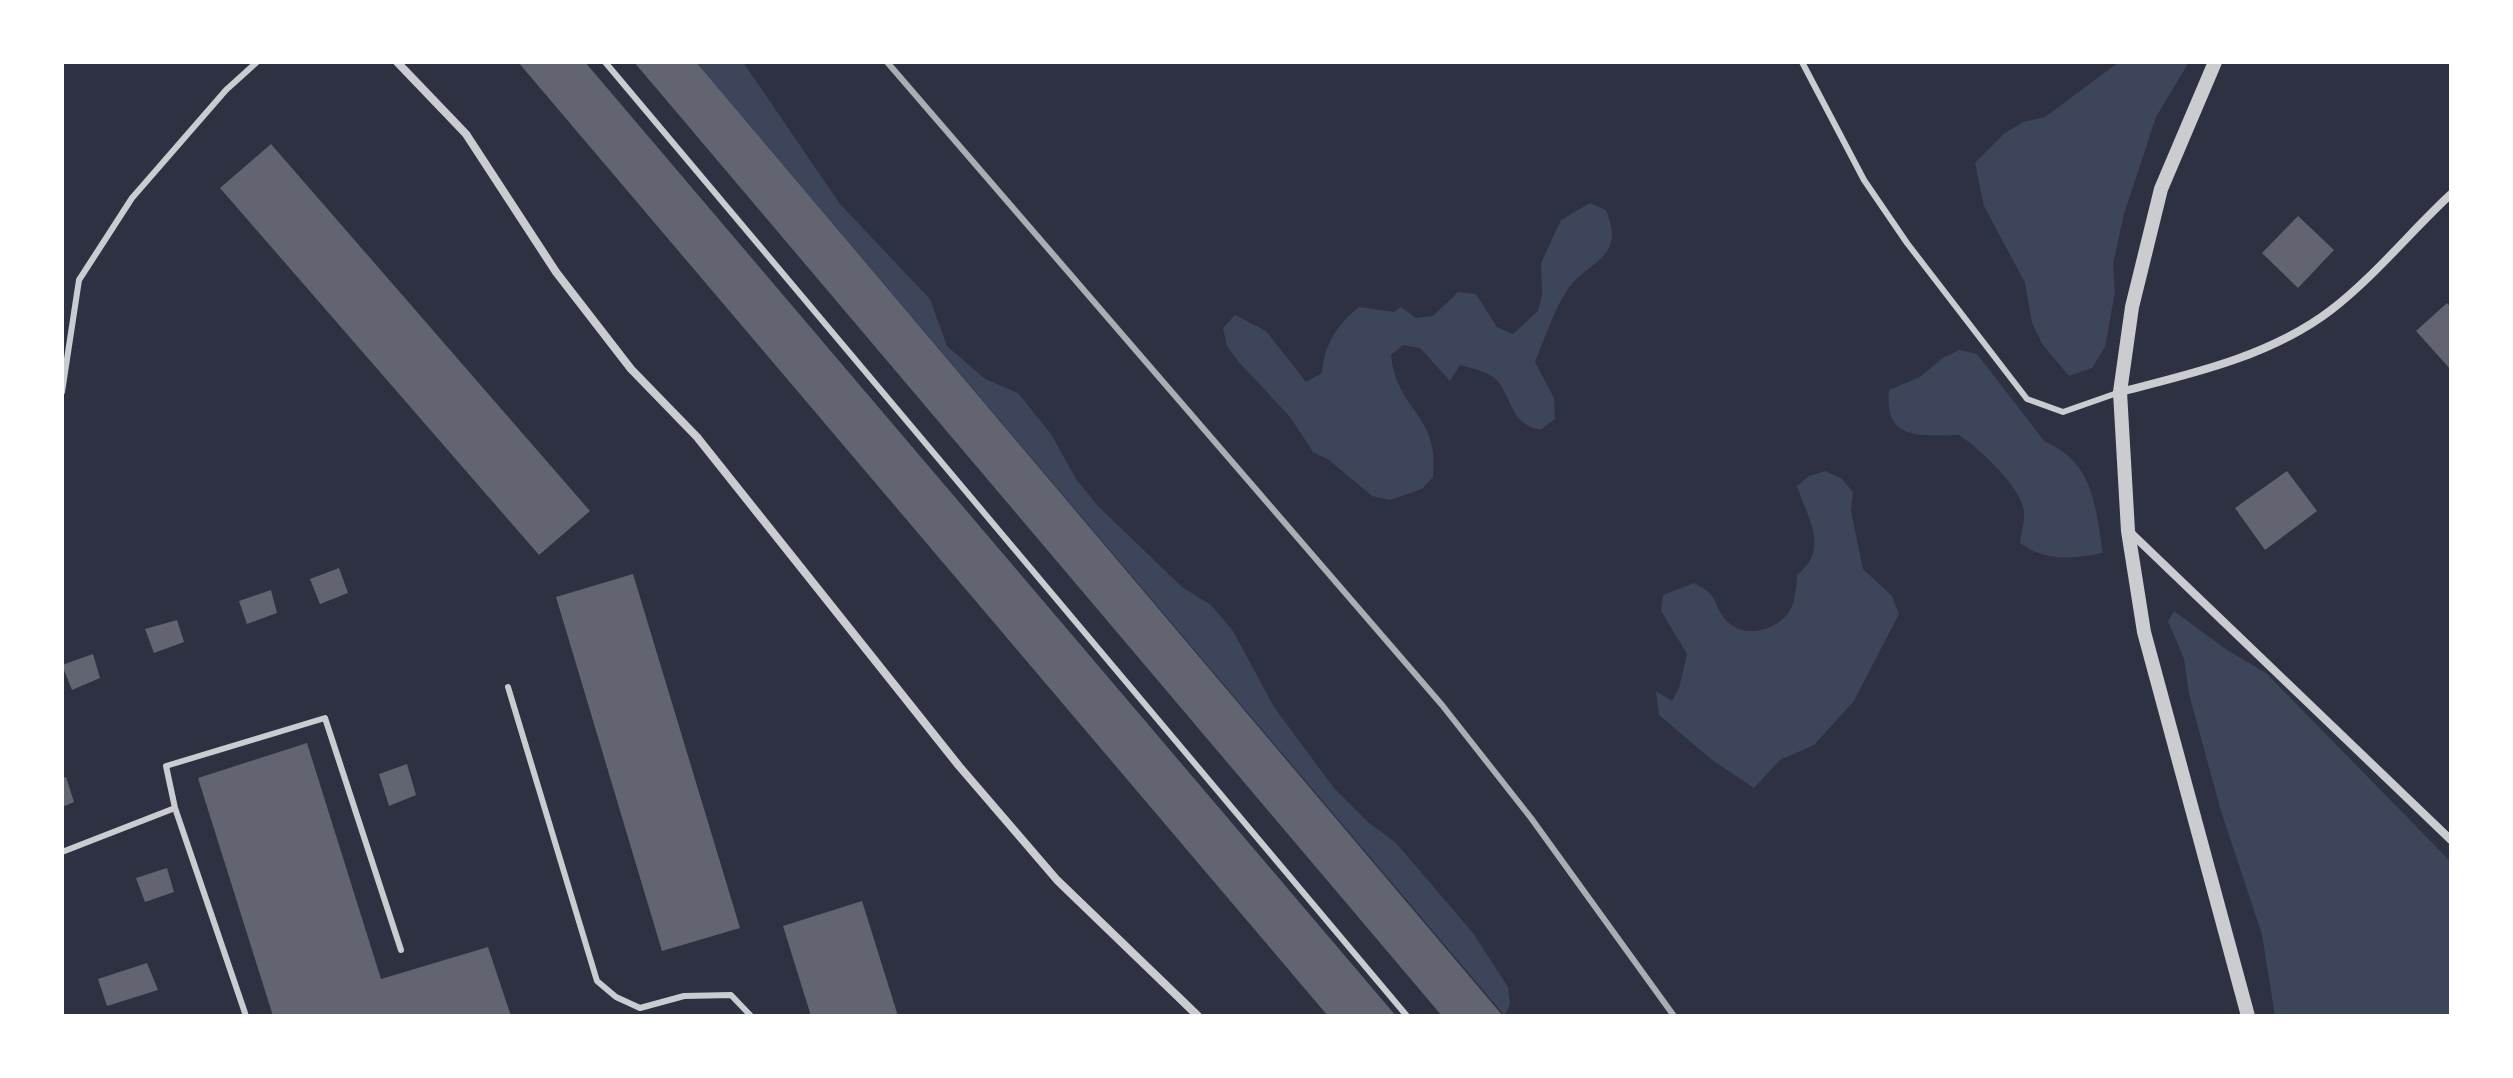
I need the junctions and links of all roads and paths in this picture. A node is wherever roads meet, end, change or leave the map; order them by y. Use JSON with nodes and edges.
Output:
{"nodes":[{"id":1,"x":257,"y":62,"type":"edge"},
{"id":2,"x":397,"y":62,"type":"edge"},
{"id":3,"x":605,"y":62,"type":"edge"},
{"id":4,"x":1802,"y":62,"type":"edge"},
{"id":5,"x":2215,"y":62,"type":"edge"},
{"id":6,"x":2451,"y":194,"type":"edge"},
{"id":7,"x":62,"y":392,"type":"edge"},
{"id":8,"x":2120,"y":392,"type":"junction"},
{"id":9,"x":2128,"y":531,"type":"junction"},
{"id":10,"x":508,"y":687,"type":"dead end"},
{"id":11,"x":175,"y":808,"type":"junction"},
{"id":12,"x":2451,"y":840,"type":"edge"},
{"id":13,"x":62,"y":852,"type":"edge"},
{"id":14,"x":401,"y":950,"type":"dead end"},
{"id":15,"x":246,"y":1016,"type":"edge"},
{"id":16,"x":751,"y":1016,"type":"edge"},
{"id":17,"x":1198,"y":1016,"type":"edge"},
{"id":18,"x":1407,"y":1016,"type":"edge"},
{"id":19,"x":2248,"y":1016,"type":"edge"}],
"edges":[{"from":1,"to":7,"type":"lane"},
{"from":2,"to":17,"type":"street"},
{"from":3,"to":18,"type":"lane"},
{"from":4,"to":8,"type":"lane"},
{"from":5,"to":8,"type":"street"},
{"from":6,"to":8,"type":"street"},
{"from":8,"to":9,"type":"street"},
{"from":9,"to":12,"type":"street"},
{"from":9,"to":19,"type":"street"},
{"from":10,"to":16,"type":"lane"},
{"from":11,"to":13,"type":"lane"},
{"from":11,"to":14,"type":"lane"},
{"from":11,"to":15,"type":"lane"}]}
